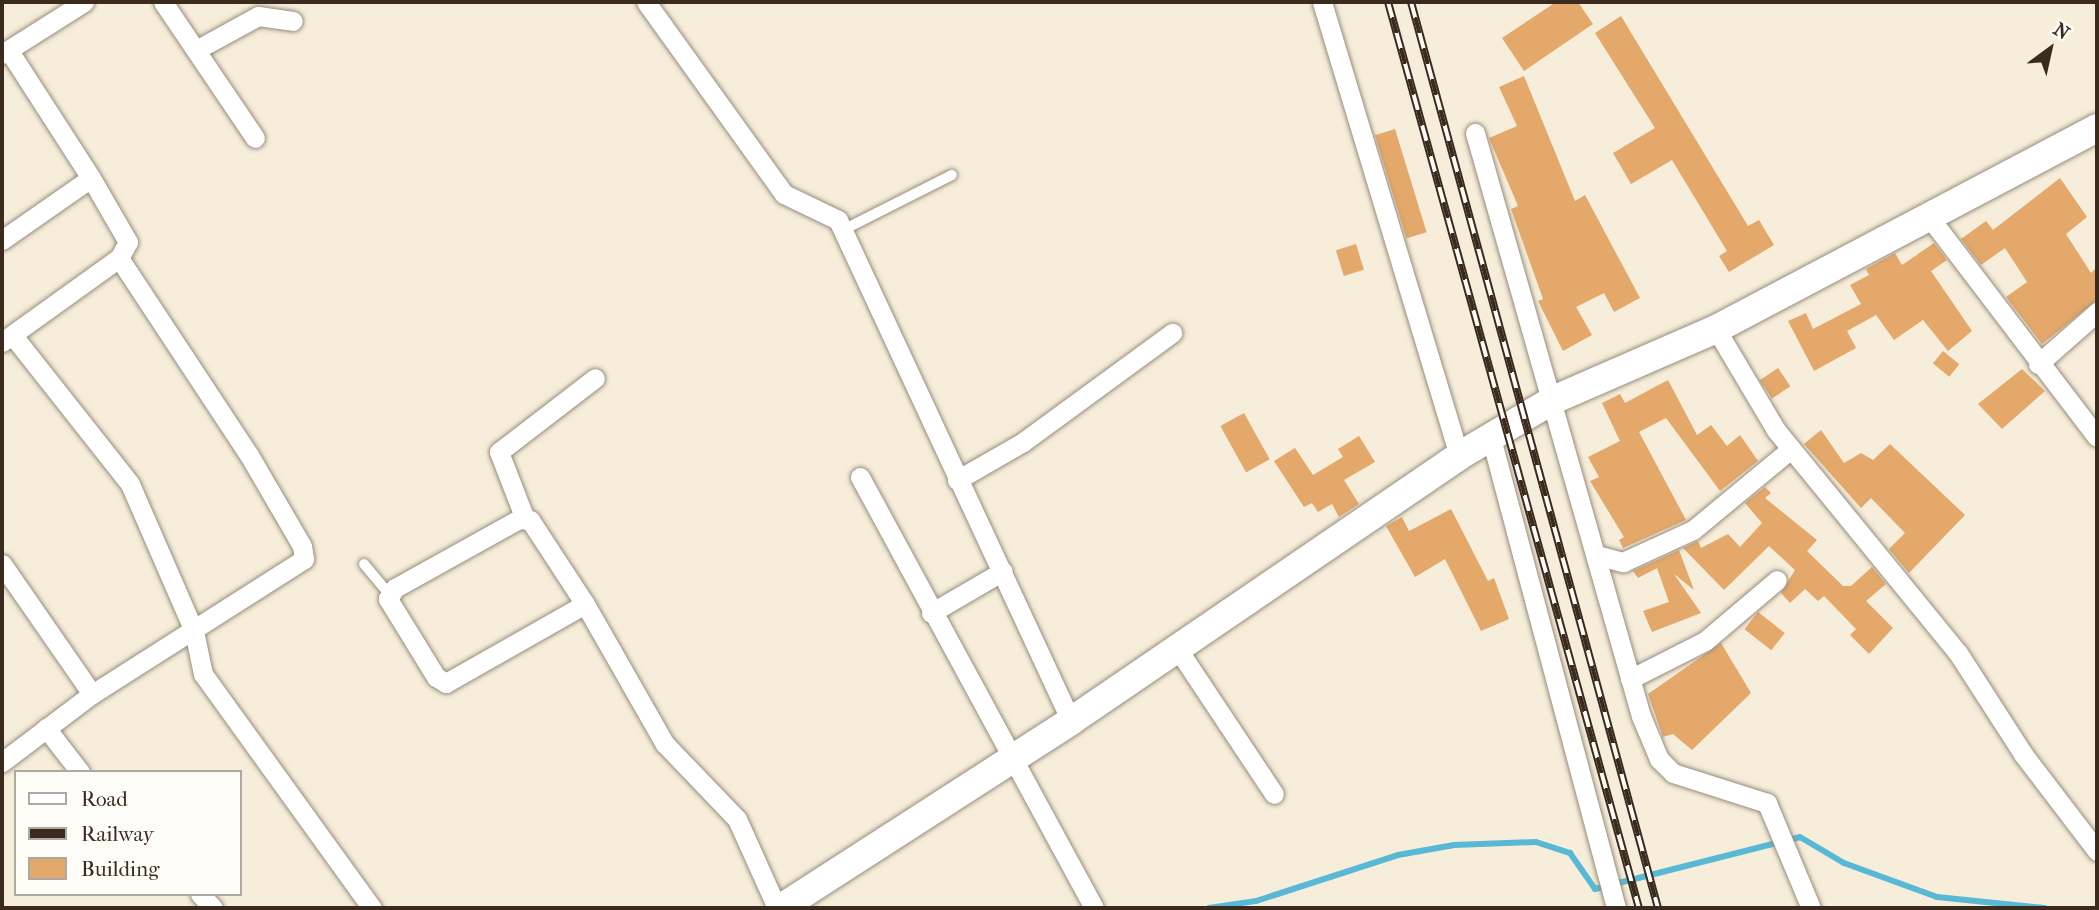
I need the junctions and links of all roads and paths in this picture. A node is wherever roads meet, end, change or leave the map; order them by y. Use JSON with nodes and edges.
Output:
{"nodes":[{"id":1,"x":83,"y":2,"type":"edge"},
{"id":2,"x":163,"y":2,"type":"edge"},
{"id":3,"x":646,"y":2,"type":"edge"},
{"id":4,"x":1322,"y":2,"type":"edge"},
{"id":5,"x":293,"y":21,"type":"dead end"},
{"id":6,"x":197,"y":50,"type":"junction"},
{"id":7,"x":6,"y":53,"type":"edge"},
{"id":8,"x":2097,"y":128,"type":"edge"},
{"id":9,"x":1475,"y":133,"type":"dead end"},
{"id":10,"x":255,"y":138,"type":"dead end"},
{"id":11,"x":952,"y":175,"type":"dead end"},
{"id":12,"x":91,"y":178,"type":"junction"},
{"id":13,"x":1930,"y":218,"type":"junction"},
{"id":14,"x":843,"y":230,"type":"junction"},
{"id":15,"x":2,"y":240,"type":"edge"},
{"id":16,"x":118,"y":258,"type":"junction"},
{"id":17,"x":2097,"y":312,"type":"edge"},
{"id":18,"x":1716,"y":329,"type":"junction"},
{"id":19,"x":1172,"y":333,"type":"dead end"},
{"id":20,"x":8,"y":340,"type":"edge"},
{"id":21,"x":2038,"y":364,"type":"junction"},
{"id":22,"x":596,"y":378,"type":"dead end"},
{"id":23,"x":1552,"y":400,"type":"junction"},
{"id":24,"x":2095,"y":428,"type":"edge"},
{"id":25,"x":1491,"y":438,"type":"junction"},
{"id":26,"x":1791,"y":450,"type":"junction"},
{"id":27,"x":1459,"y":456,"type":"junction"},
{"id":28,"x":860,"y":477,"type":"dead end"},
{"id":29,"x":957,"y":480,"type":"junction"},
{"id":30,"x":525,"y":519,"type":"junction"},
{"id":31,"x":1600,"y":556,"type":"junction"},
{"id":32,"x":2,"y":564,"type":"edge"},
{"id":33,"x":364,"y":564,"type":"dead end"},
{"id":34,"x":1003,"y":571,"type":"junction"},
{"id":35,"x":1777,"y":580,"type":"dead end"},
{"id":36,"x":389,"y":593,"type":"junction"},
{"id":37,"x":585,"y":604,"type":"junction"},
{"id":38,"x":931,"y":613,"type":"junction"},
{"id":39,"x":194,"y":631,"type":"junction"},
{"id":40,"x":1177,"y":648,"type":"junction"},
{"id":41,"x":1630,"y":679,"type":"junction"},
{"id":42,"x":92,"y":694,"type":"junction"},
{"id":43,"x":1071,"y":721,"type":"junction"},
{"id":44,"x":46,"y":729,"type":"junction"},
{"id":45,"x":1013,"y":760,"type":"junction"},
{"id":46,"x":2,"y":762,"type":"edge"},
{"id":47,"x":78,"y":770,"type":"edge"},
{"id":48,"x":1274,"y":794,"type":"dead end"},
{"id":49,"x":2097,"y":850,"type":"edge"},
{"id":50,"x":1615,"y":904,"type":"edge"},
{"id":51,"x":372,"y":908,"type":"edge"},
{"id":52,"x":779,"y":908,"type":"edge"},
{"id":53,"x":1094,"y":908,"type":"edge"},
{"id":54,"x":1811,"y":908,"type":"edge"}],
"edges":[{"from":1,"to":7,"type":"street"},
{"from":2,"to":6,"type":"street"},
{"from":3,"to":14,"type":"street"},
{"from":4,"to":27,"type":"street"},
{"from":5,"to":6,"type":"street"},
{"from":6,"to":10,"type":"street"},
{"from":7,"to":12,"type":"street"},
{"from":8,"to":13,"type":"street"},
{"from":9,"to":23,"type":"street"},
{"from":11,"to":14,"type":"lane"},
{"from":12,"to":15,"type":"street"},
{"from":12,"to":16,"type":"street"},
{"from":13,"to":18,"type":"street"},
{"from":13,"to":21,"type":"street"},
{"from":14,"to":29,"type":"street"},
{"from":16,"to":20,"type":"street"},
{"from":16,"to":39,"type":"street"},
{"from":17,"to":21,"type":"street"},
{"from":18,"to":23,"type":"street"},
{"from":18,"to":26,"type":"street"},
{"from":19,"to":29,"type":"street"},
{"from":20,"to":39,"type":"street"},
{"from":21,"to":24,"type":"street"},
{"from":22,"to":30,"type":"street"},
{"from":23,"to":25,"type":"street"},
{"from":23,"to":31,"type":"street"},
{"from":25,"to":27,"type":"street"},
{"from":25,"to":50,"type":"street"},
{"from":26,"to":31,"type":"street"},
{"from":26,"to":49,"type":"street"},
{"from":27,"to":40,"type":"street"},
{"from":28,"to":38,"type":"street"},
{"from":29,"to":34,"type":"street"},
{"from":30,"to":36,"type":"street"},
{"from":30,"to":37,"type":"street"},
{"from":31,"to":41,"type":"street"},
{"from":32,"to":42,"type":"street"},
{"from":33,"to":36,"type":"lane"},
{"from":34,"to":38,"type":"street"},
{"from":34,"to":43,"type":"street"},
{"from":35,"to":41,"type":"street"},
{"from":36,"to":37,"type":"street"},
{"from":37,"to":52,"type":"street"},
{"from":38,"to":45,"type":"street"},
{"from":39,"to":42,"type":"street"},
{"from":39,"to":51,"type":"street"},
{"from":40,"to":43,"type":"street"},
{"from":40,"to":48,"type":"street"},
{"from":41,"to":54,"type":"street"},
{"from":42,"to":44,"type":"street"},
{"from":43,"to":45,"type":"street"},
{"from":44,"to":46,"type":"street"},
{"from":44,"to":47,"type":"street"},
{"from":45,"to":52,"type":"street"},
{"from":45,"to":53,"type":"street"}]}
